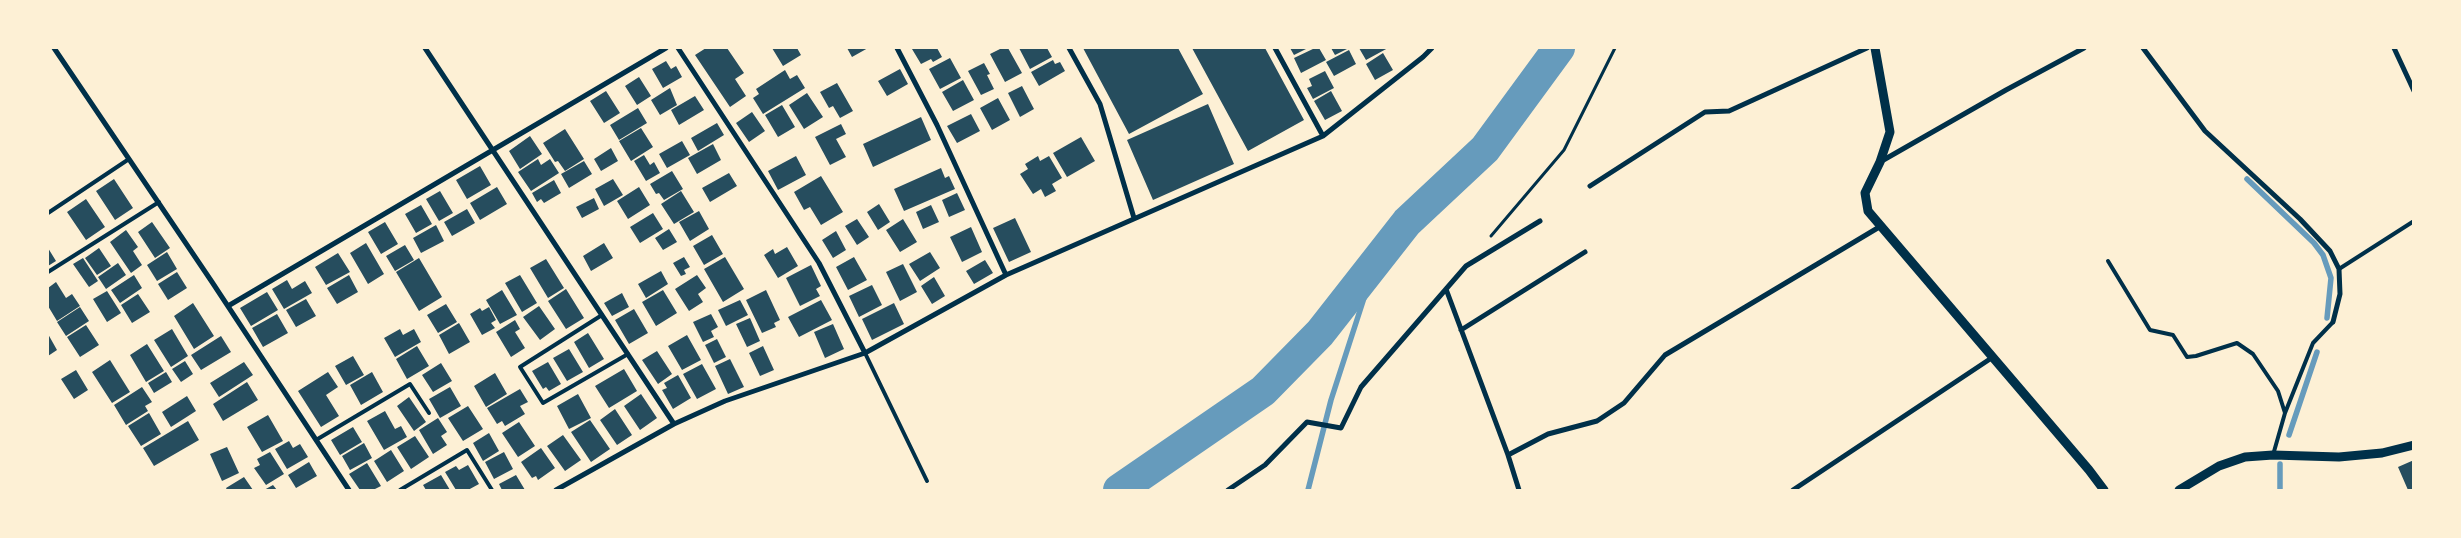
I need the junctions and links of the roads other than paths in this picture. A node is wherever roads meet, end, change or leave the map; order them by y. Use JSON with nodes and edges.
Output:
{"nodes":[{"id":1,"x":54,"y":48,"type":"edge"},
{"id":2,"x":425,"y":48,"type":"edge"},
{"id":3,"x":666,"y":48,"type":"edge"},
{"id":4,"x":678,"y":48,"type":"edge"},
{"id":5,"x":896,"y":48,"type":"edge"},
{"id":6,"x":1068,"y":48,"type":"edge"},
{"id":7,"x":1275,"y":48,"type":"edge"},
{"id":8,"x":1432,"y":48,"type":"edge"},
{"id":9,"x":1868,"y":48,"type":"edge"},
{"id":10,"x":1875,"y":48,"type":"edge"},
{"id":11,"x":2084,"y":48,"type":"edge"},
{"id":12,"x":2144,"y":48,"type":"edge"},
{"id":13,"x":2394,"y":48,"type":"edge"},
{"id":14,"x":2414,"y":91,"type":"edge"},
{"id":15,"x":1324,"y":136,"type":"junction"},
{"id":16,"x":493,"y":149,"type":"junction"},
{"id":17,"x":129,"y":159,"type":"junction"},
{"id":18,"x":1880,"y":162,"type":"junction"},
{"id":19,"x":1590,"y":186,"type":"dead end"},
{"id":20,"x":159,"y":202,"type":"junction"},
{"id":21,"x":48,"y":213,"type":"edge"},
{"id":22,"x":1134,"y":218,"type":"junction"},
{"id":23,"x":1540,"y":221,"type":"dead end"},
{"id":24,"x":2414,"y":221,"type":"edge"},
{"id":25,"x":1881,"y":226,"type":"junction"},
{"id":26,"x":1585,"y":252,"type":"dead end"},
{"id":27,"x":2108,"y":261,"type":"dead end"},
{"id":28,"x":2339,"y":269,"type":"junction"},
{"id":29,"x":48,"y":272,"type":"edge"},
{"id":30,"x":1006,"y":275,"type":"junction"},
{"id":31,"x":1446,"y":289,"type":"junction"},
{"id":32,"x":228,"y":306,"type":"junction"},
{"id":33,"x":602,"y":316,"type":"junction"},
{"id":34,"x":2333,"y":322,"type":"joint"},
{"id":35,"x":1461,"y":330,"type":"junction"},
{"id":36,"x":865,"y":353,"type":"junction"},
{"id":37,"x":628,"y":354,"type":"junction"},
{"id":38,"x":1993,"y":357,"type":"junction"},
{"id":39,"x":429,"y":412,"type":"dead end"},
{"id":40,"x":2285,"y":413,"type":"junction"},
{"id":41,"x":674,"y":424,"type":"junction"},
{"id":42,"x":316,"y":440,"type":"junction"},
{"id":43,"x":2414,"y":445,"type":"edge"},
{"id":44,"x":2273,"y":455,"type":"junction"},
{"id":45,"x":1508,"y":456,"type":"junction"},
{"id":46,"x":927,"y":480,"type":"dead end"},
{"id":47,"x":349,"y":490,"type":"edge"},
{"id":48,"x":400,"y":490,"type":"edge"},
{"id":49,"x":492,"y":490,"type":"edge"},
{"id":50,"x":556,"y":490,"type":"edge"},
{"id":51,"x":1228,"y":490,"type":"edge"},
{"id":52,"x":1519,"y":490,"type":"edge"},
{"id":53,"x":1792,"y":490,"type":"edge"},
{"id":54,"x":2104,"y":490,"type":"edge"},
{"id":55,"x":2179,"y":490,"type":"edge"}],
"edges":[{"from":1,"to":17,"type":"street"},
{"from":2,"to":16,"type":"street"},
{"from":3,"to":16,"type":"street"},
{"from":4,"to":36,"type":"street"},
{"from":5,"to":30,"type":"street"},
{"from":6,"to":22,"type":"street"},
{"from":7,"to":15,"type":"street"},
{"from":8,"to":15,"type":"street"},
{"from":9,"to":19,"type":"street"},
{"from":10,"to":18,"type":"street"},
{"from":11,"to":18,"type":"street"},
{"from":12,"to":28,"type":"street"},
{"from":13,"to":14,"type":"street"},
{"from":15,"to":22,"type":"street"},
{"from":16,"to":32,"type":"street"},
{"from":16,"to":33,"type":"street"},
{"from":17,"to":20,"type":"street"},
{"from":17,"to":21,"type":"lane"},
{"from":18,"to":25,"type":"street"},
{"from":20,"to":29,"type":"lane"},
{"from":20,"to":32,"type":"street"},
{"from":22,"to":30,"type":"street"},
{"from":23,"to":31,"type":"street"},
{"from":24,"to":28,"type":"lane"},
{"from":25,"to":38,"type":"street"},
{"from":25,"to":45,"type":"street"},
{"from":26,"to":35,"type":"street"},
{"from":27,"to":40,"type":"lane"},
{"from":28,"to":34,"type":"street"},
{"from":30,"to":36,"type":"street"},
{"from":31,"to":35,"type":"street"},
{"from":31,"to":51,"type":"street"},
{"from":32,"to":42,"type":"street"},
{"from":33,"to":37,"type":"street"},
{"from":33,"to":37,"type":"lane"},
{"from":34,"to":40,"type":"lane"},
{"from":35,"to":45,"type":"street"},
{"from":36,"to":41,"type":"street"},
{"from":36,"to":46,"type":"lane"},
{"from":37,"to":41,"type":"street"},
{"from":38,"to":53,"type":"street"},
{"from":38,"to":54,"type":"street"},
{"from":39,"to":42,"type":"lane"},
{"from":40,"to":44,"type":"lane"},
{"from":41,"to":50,"type":"street"},
{"from":42,"to":47,"type":"street"},
{"from":43,"to":44,"type":"street"},
{"from":44,"to":55,"type":"street"},
{"from":45,"to":52,"type":"street"},
{"from":48,"to":49,"type":"lane"}]}
